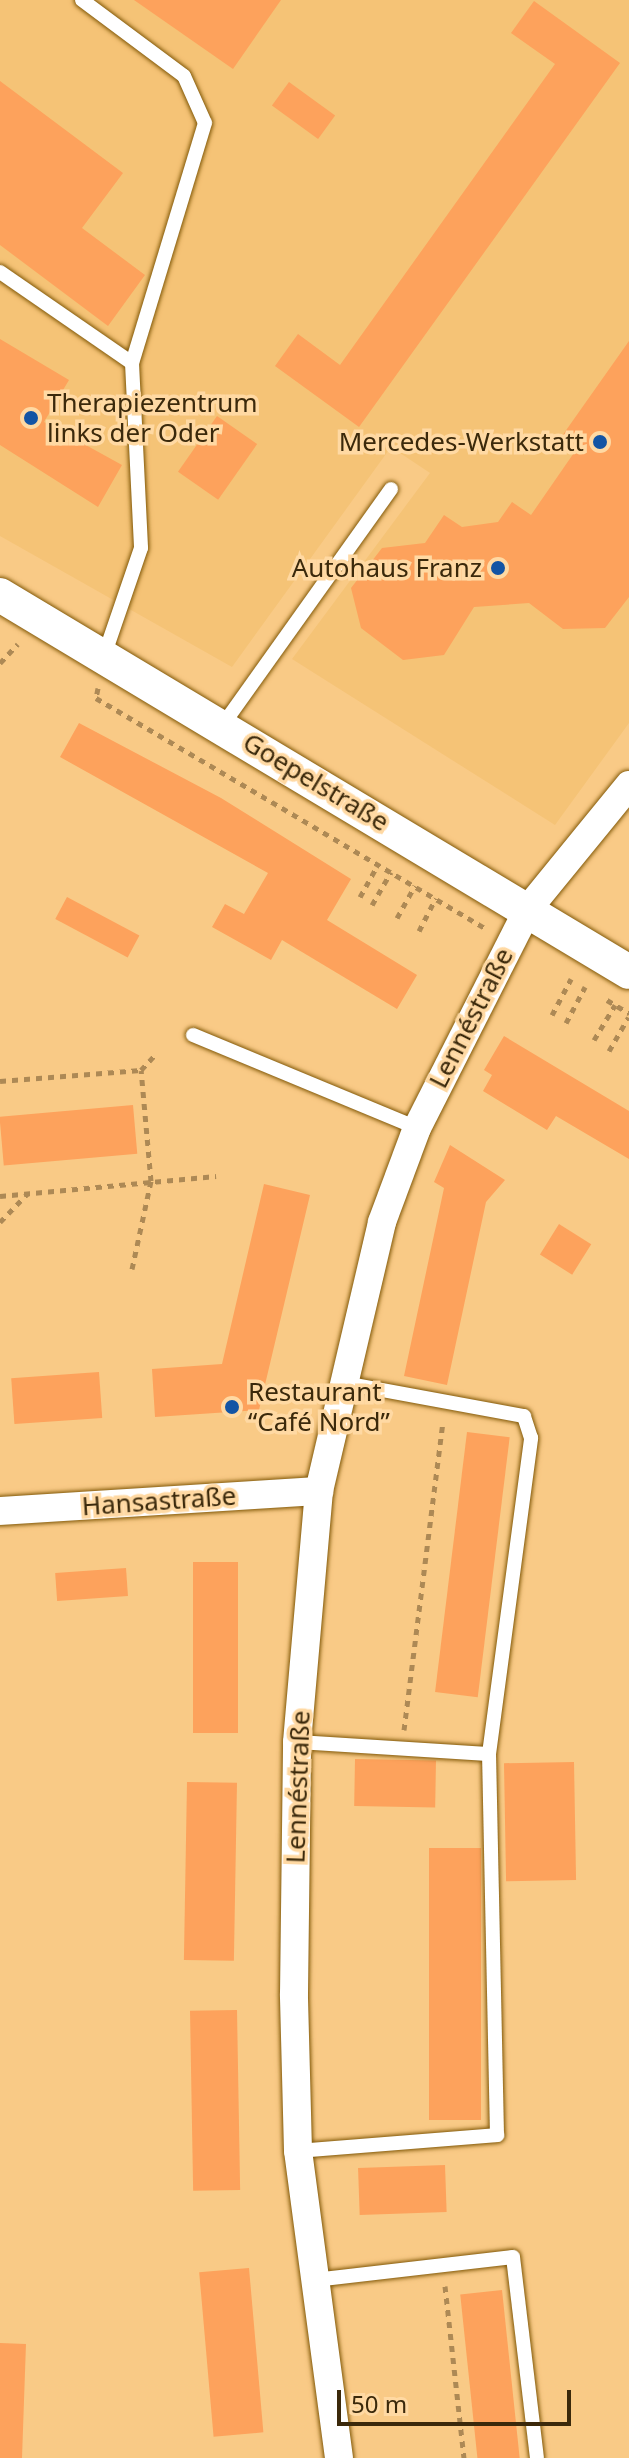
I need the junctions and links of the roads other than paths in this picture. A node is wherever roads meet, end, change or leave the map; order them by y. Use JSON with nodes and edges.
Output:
{"nodes":[{"id":1,"x":82,"y":0,"type":"edge"},
{"id":2,"x":0,"y":272,"type":"edge"},
{"id":3,"x":132,"y":363,"type":"junction"},
{"id":4,"x":391,"y":489,"type":"dead end"},
{"id":5,"x":0,"y":595,"type":"edge"},
{"id":6,"x":104,"y":656,"type":"junction"},
{"id":7,"x":222,"y":726,"type":"junction"},
{"id":8,"x":629,"y":785,"type":"edge"},
{"id":9,"x":528,"y":909,"type":"junction"},
{"id":10,"x":629,"y":972,"type":"edge"},
{"id":11,"x":193,"y":1035,"type":"dead end"},
{"id":12,"x":417,"y":1128,"type":"junction"},
{"id":13,"x":345,"y":1383,"type":"junction"},
{"id":14,"x":319,"y":1491,"type":"junction"},
{"id":15,"x":0,"y":1511,"type":"edge"},
{"id":16,"x":297,"y":1742,"type":"junction"},
{"id":17,"x":489,"y":1754,"type":"junction"},
{"id":18,"x":298,"y":2151,"type":"junction"},
{"id":19,"x":315,"y":2280,"type":"junction"},
{"id":20,"x":339,"y":2458,"type":"edge"},
{"id":21,"x":537,"y":2458,"type":"edge"}],
"edges":[{"from":1,"to":3,"type":"lane"},
{"from":2,"to":3,"type":"lane"},
{"from":3,"to":6,"type":"lane"},
{"from":4,"to":7,"type":"lane"},
{"from":5,"to":6,"type":"street","name":"Goepelstraße"},
{"from":6,"to":7,"type":"street","name":"Goepelstraße"},
{"from":7,"to":9,"type":"street","name":"Goepelstraße"},
{"from":8,"to":9,"type":"street","name":"Lennéstraße"},
{"from":9,"to":10,"type":"street","name":"Goepelstraße"},
{"from":9,"to":12,"type":"street","name":"Lennéstraße"},
{"from":11,"to":12,"type":"lane"},
{"from":12,"to":13,"type":"street","name":"Lennéstraße"},
{"from":13,"to":14,"type":"street","name":"Lennéstraße"},
{"from":13,"to":17,"type":"lane"},
{"from":14,"to":15,"type":"street","name":"Hansastraße"},
{"from":14,"to":16,"type":"street","name":"Lennéstraße"},
{"from":16,"to":17,"type":"lane"},
{"from":16,"to":18,"type":"street","name":"Lennéstraße"},
{"from":17,"to":18,"type":"lane"},
{"from":18,"to":19,"type":"street","name":"Lennéstraße"},
{"from":19,"to":20,"type":"street","name":"Lennéstraße"},
{"from":19,"to":21,"type":"lane"}]}
